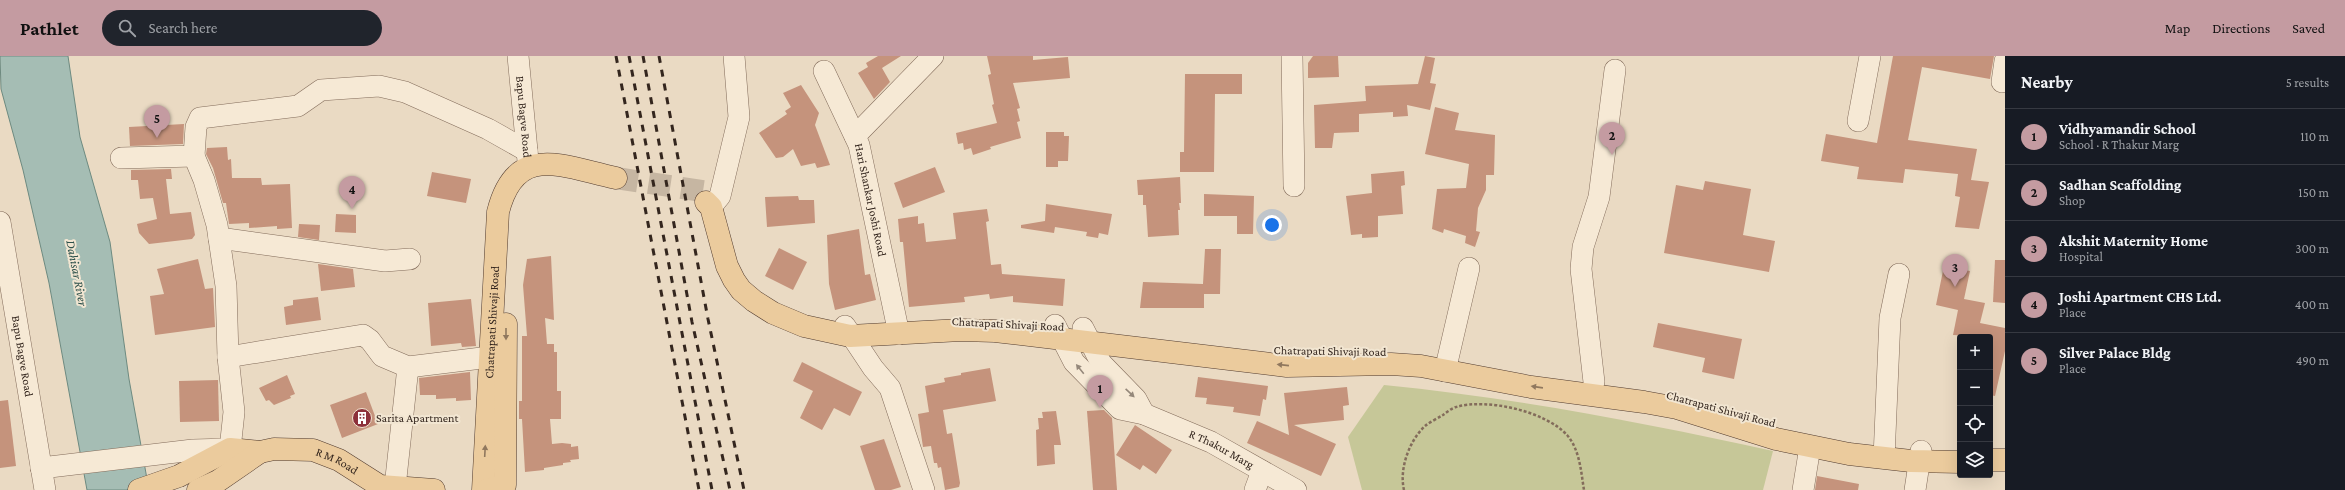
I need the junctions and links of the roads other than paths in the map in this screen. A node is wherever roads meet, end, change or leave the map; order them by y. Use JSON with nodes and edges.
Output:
{"nodes":[{"id":1,"x":518,"y":56,"type":"edge"},
{"id":2,"x":734,"y":56,"type":"edge"},
{"id":3,"x":933,"y":56,"type":"edge"},
{"id":4,"x":1292,"y":56,"type":"edge"},
{"id":5,"x":1870,"y":56,"type":"edge"},
{"id":6,"x":2005,"y":61,"type":"edge"},
{"id":7,"x":1615,"y":70,"type":"dead end"},
{"id":8,"x":824,"y":71,"type":"dead end"},
{"id":9,"x":2002,"y":82,"type":"dead end"},
{"id":10,"x":1858,"y":121,"type":"dead end"},
{"id":11,"x":855,"y":136,"type":"junction"},
{"id":12,"x":194,"y":156,"type":"junction"},
{"id":13,"x":121,"y":158,"type":"dead end"},
{"id":14,"x":529,"y":165,"type":"junction"},
{"id":15,"x":615,"y":183,"type":"tunnel mouth"},
{"id":16,"x":1294,"y":186,"type":"dead end"},
{"id":17,"x":713,"y":200,"type":"joint"},
{"id":18,"x":0,"y":222,"type":"edge"},
{"id":19,"x":219,"y":238,"type":"junction"},
{"id":20,"x":410,"y":260,"type":"dead end"},
{"id":21,"x":1469,"y":268,"type":"dead end"},
{"id":22,"x":1900,"y":274,"type":"dead end"},
{"id":23,"x":899,"y":330,"type":"junction"},
{"id":24,"x":848,"y":331,"type":"junction"},
{"id":25,"x":1058,"y":332,"type":"junction"},
{"id":26,"x":1086,"y":334,"type":"junction"},
{"id":27,"x":228,"y":357,"type":"junction"},
{"id":28,"x":490,"y":357,"type":"junction"},
{"id":29,"x":1447,"y":364,"type":"junction"},
{"id":30,"x":408,"y":367,"type":"junction"},
{"id":31,"x":1594,"y":382,"type":"junction"},
{"id":32,"x":1632,"y":394,"type":"junction"},
{"id":33,"x":1678,"y":402,"type":"junction"},
{"id":34,"x":1144,"y":414,"type":"junction"},
{"id":35,"x":1810,"y":447,"type":"junction"},
{"id":36,"x":230,"y":449,"type":"junction"},
{"id":37,"x":2005,"y":449,"type":"edge"},
{"id":38,"x":1993,"y":450,"type":"edge"},
{"id":39,"x":1957,"y":451,"type":"edge"},
{"id":40,"x":260,"y":452,"type":"junction"},
{"id":41,"x":1884,"y":452,"type":"junction"},
{"id":42,"x":1921,"y":456,"type":"junction"},
{"id":43,"x":1993,"y":460,"type":"edge"},
{"id":44,"x":2005,"y":460,"type":"edge"},
{"id":45,"x":1957,"y":462,"type":"edge"},
{"id":46,"x":41,"y":468,"type":"junction"},
{"id":47,"x":1272,"y":480,"type":"edge"},
{"id":48,"x":218,"y":485,"type":"edge"},
{"id":49,"x":395,"y":487,"type":"junction"},
{"id":50,"x":499,"y":488,"type":"edge"},
{"id":51,"x":45,"y":490,"type":"edge"},
{"id":52,"x":139,"y":490,"type":"edge"},
{"id":53,"x":198,"y":490,"type":"edge"},
{"id":54,"x":434,"y":490,"type":"edge"},
{"id":55,"x":483,"y":490,"type":"edge"},
{"id":56,"x":924,"y":490,"type":"edge"},
{"id":57,"x":1255,"y":490,"type":"edge"},
{"id":58,"x":1296,"y":490,"type":"edge"},
{"id":59,"x":1803,"y":490,"type":"edge"},
{"id":60,"x":1915,"y":490,"type":"edge"}],
"edges":[{"from":1,"to":14,"type":"street","name":"Bapu Bagve Road"},
{"from":2,"to":17,"type":"street"},
{"from":3,"to":11,"type":"street"},
{"from":4,"to":16,"type":"street"},
{"from":5,"to":10,"type":"street"},
{"from":6,"to":9,"type":"street"},
{"from":7,"to":31,"type":"street"},
{"from":8,"to":11,"type":"street","name":"Hari Shankar Joshi Road"},
{"from":11,"to":23,"type":"street","name":"Hari Shankar Joshi Road"},
{"from":12,"to":13,"type":"street"},
{"from":12,"to":14,"type":"street"},
{"from":12,"to":19,"type":"street"},
{"from":14,"to":15,"type":"main road"},
{"from":14,"to":28,"type":"main road","name":"Chatrapati Shivaji Road"},
{"from":14,"to":50,"type":"main road","name":"Chatrapati Shivaji Road","one_way":true},
{"from":17,"to":24,"type":"main road"},
{"from":18,"to":46,"type":"street","name":"Bapu Bagve Road"},
{"from":19,"to":20,"type":"street"},
{"from":19,"to":27,"type":"street"},
{"from":21,"to":29,"type":"street"},
{"from":22,"to":41,"type":"street"},
{"from":23,"to":24,"type":"main road"},
{"from":23,"to":25,"type":"main road"},
{"from":24,"to":56,"type":"street"},
{"from":25,"to":26,"type":"main road"},
{"from":34,"to":25,"type":"street","name":"R Thakur Marg","one_way":true},
{"from":26,"to":29,"type":"main road"},
{"from":26,"to":34,"type":"street","one_way":true},
{"from":27,"to":30,"type":"street"},
{"from":27,"to":36,"type":"street"},
{"from":28,"to":30,"type":"street"},
{"from":55,"to":28,"type":"main road","name":"Chatrapati Shivaji Road","one_way":true},
{"from":29,"to":31,"type":"main road"},
{"from":32,"to":29,"type":"main road","one_way":true},
{"from":30,"to":49,"type":"street"},
{"from":31,"to":32,"type":"main road"},
{"from":32,"to":33,"type":"main road"},
{"from":33,"to":35,"type":"main road"},
{"from":33,"to":41,"type":"main road","name":"Chatrapati Shivaji Road"},
{"from":34,"to":47,"type":"street","name":"R Thakur Marg"},
{"from":35,"to":41,"type":"main road"},
{"from":35,"to":59,"type":"street"},
{"from":36,"to":40,"type":"main road","name":"R M Road"},
{"from":36,"to":46,"type":"street"},
{"from":36,"to":52,"type":"main road"},
{"from":37,"to":38,"type":"main road"},
{"from":39,"to":42,"type":"main road"},
{"from":40,"to":48,"type":"main road","name":"R M Road"},
{"from":40,"to":49,"type":"main road","name":"R M Road"},
{"from":41,"to":42,"type":"main road"},
{"from":42,"to":45,"type":"main road"},
{"from":42,"to":60,"type":"street"},
{"from":43,"to":44,"type":"main road"},
{"from":46,"to":51,"type":"street","name":"Bapu Bagve Road"},
{"from":47,"to":57,"type":"street"},
{"from":47,"to":58,"type":"street","name":"R Thakur Marg"},
{"from":48,"to":53,"type":"main road","name":"R M Road"},
{"from":49,"to":54,"type":"main road","name":"R M Road"}]}
